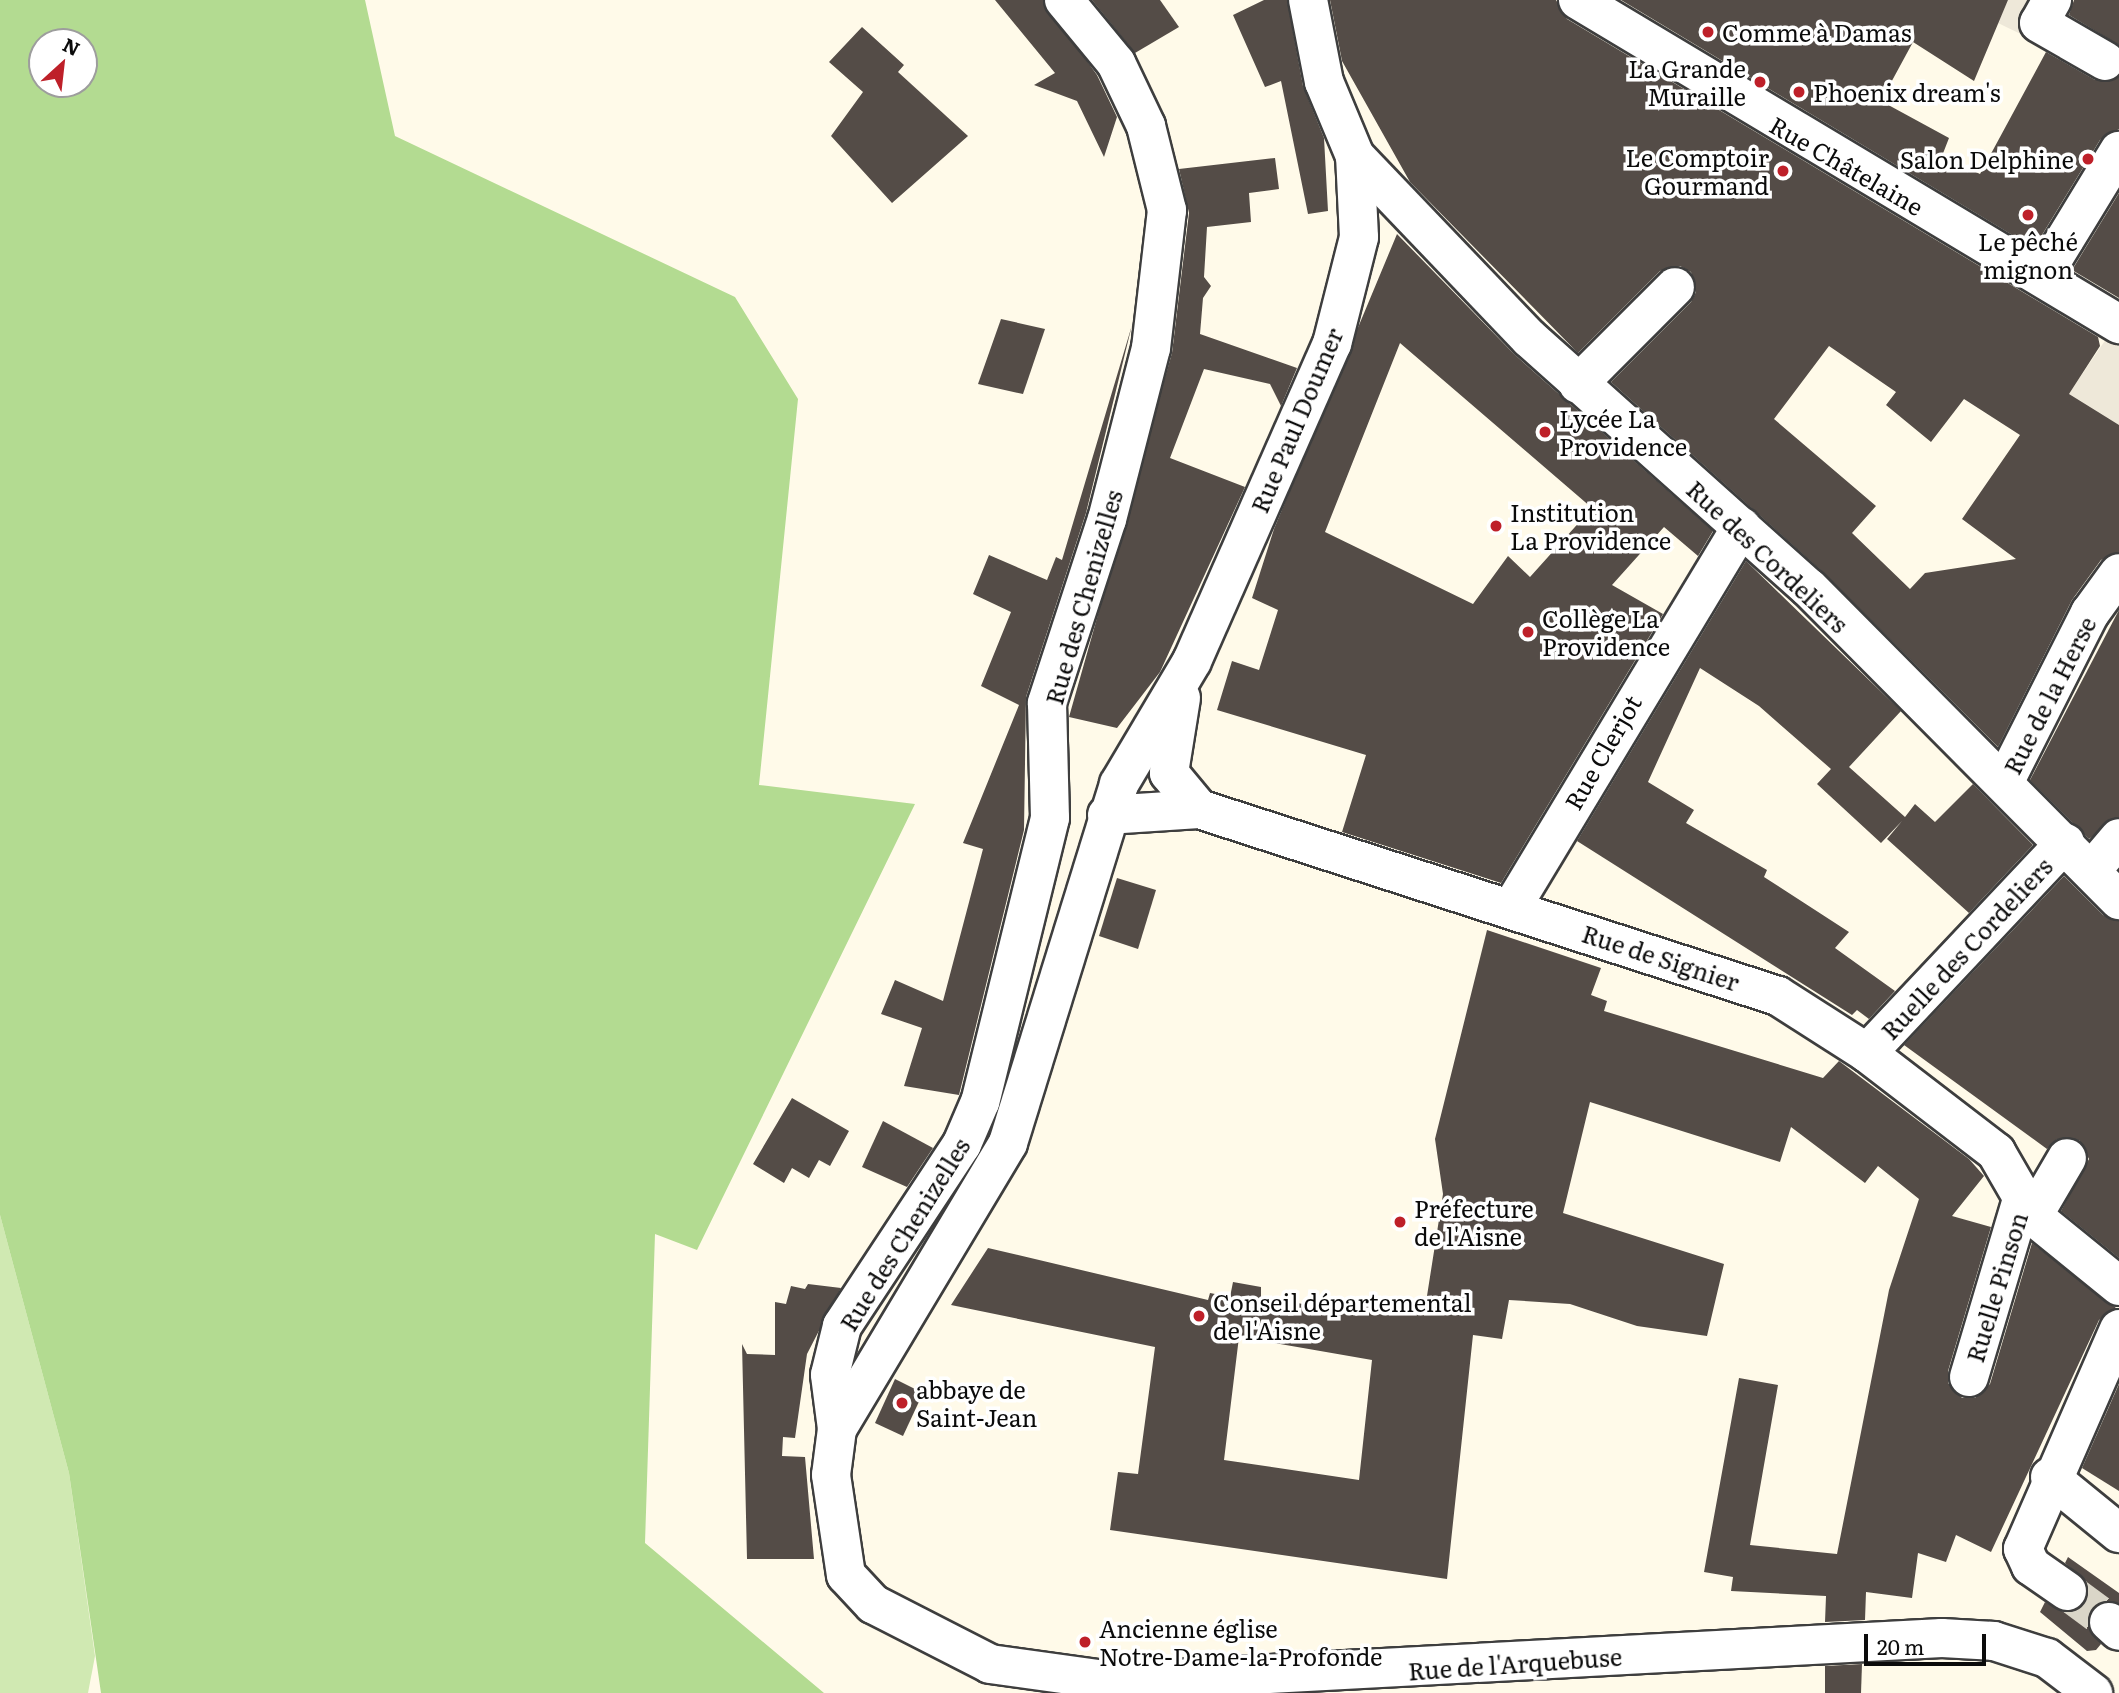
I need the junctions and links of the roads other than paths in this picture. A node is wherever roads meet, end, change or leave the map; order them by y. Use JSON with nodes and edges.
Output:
{"nodes":[{"id":1,"x":1064,"y":0,"type":"edge"},
{"id":2,"x":1308,"y":0,"type":"edge"},
{"id":3,"x":1578,"y":0,"type":"edge"},
{"id":4,"x":2052,"y":0,"type":"edge"},
{"id":5,"x":2105,"y":61,"type":"dead end"},
{"id":6,"x":2119,"y":151,"type":"edge"},
{"id":7,"x":1354,"y":156,"type":"junction"},
{"id":8,"x":2042,"y":278,"type":"junction"},
{"id":9,"x":1675,"y":287,"type":"dead end"},
{"id":10,"x":2119,"y":324,"type":"edge"},
{"id":11,"x":1578,"y":384,"type":"junction"},
{"id":12,"x":1741,"y":527,"type":"junction"},
{"id":13,"x":2119,"y":573,"type":"edge"},
{"id":14,"x":1192,"y":661,"type":"junction"},
{"id":15,"x":2004,"y":783,"type":"junction"},
{"id":16,"x":1199,"y":809,"type":"junction"},
{"id":17,"x":1107,"y":815,"type":"junction"},
{"id":18,"x":2119,"y":838,"type":"edge"},
{"id":19,"x":2065,"y":843,"type":"junction"},
{"id":20,"x":2091,"y":871,"type":"junction"},
{"id":21,"x":2119,"y":900,"type":"edge"},
{"id":22,"x":1512,"y":907,"type":"junction"},
{"id":23,"x":1867,"y":1053,"type":"junction"},
{"id":24,"x":2067,"y":1158,"type":"dead end"},
{"id":25,"x":2028,"y":1206,"type":"junction"},
{"id":26,"x":2119,"y":1286,"type":"edge"},
{"id":27,"x":2119,"y":1329,"type":"edge"},
{"id":28,"x":1969,"y":1377,"type":"dead end"},
{"id":29,"x":837,"y":1429,"type":"junction"},
{"id":30,"x":2050,"y":1476,"type":"junction"},
{"id":31,"x":2119,"y":1533,"type":"edge"},
{"id":32,"x":2067,"y":1591,"type":"tunnel mouth"},
{"id":33,"x":2093,"y":1693,"type":"edge"}],
"edges":[{"from":1,"to":29,"type":"street","name":"Rue des Chenizelles"},
{"from":2,"to":7,"type":"street","name":"Rue Paul Doumer"},
{"from":3,"to":8,"type":"street","name":"Rue Châtelaine"},
{"from":4,"to":5,"type":"street"},
{"from":6,"to":8,"type":"street"},
{"from":7,"to":11,"type":"street","name":"Rue des Cordeliers"},
{"from":7,"to":14,"type":"street","name":"Rue Paul Doumer"},
{"from":8,"to":10,"type":"street","name":"Rue Châtelaine"},
{"from":9,"to":11,"type":"street"},
{"from":11,"to":12,"type":"street","name":"Rue des Cordeliers"},
{"from":12,"to":15,"type":"street","name":"Rue des Cordeliers"},
{"from":12,"to":22,"type":"street","name":"Rue Clerjot"},
{"from":13,"to":15,"type":"street","name":"Rue de la Herse"},
{"from":14,"to":16,"type":"street"},
{"from":14,"to":17,"type":"street","name":"Rue Paul Doumer"},
{"from":15,"to":19,"type":"street","name":"Rue des Cordeliers"},
{"from":16,"to":17,"type":"street","name":"Rue de Signier"},
{"from":16,"to":22,"type":"street","name":"Rue de Signier"},
{"from":17,"to":29,"type":"street","name":"Rue Paul Doumer"},
{"from":18,"to":20,"type":"street"},
{"from":19,"to":20,"type":"street","name":"Rue des Cordeliers"},
{"from":19,"to":23,"type":"street","name":"Ruelle des Cordeliers"},
{"from":20,"to":21,"type":"street","name":"Rue des Cordeliers"},
{"from":22,"to":23,"type":"street","name":"Rue de Signier"},
{"from":23,"to":25,"type":"street","name":"Rue de Signier"},
{"from":24,"to":25,"type":"street","name":"Ruelle Pinson"},
{"from":25,"to":26,"type":"street","name":"Rue de Signier"},
{"from":25,"to":28,"type":"street","name":"Ruelle Pinson"},
{"from":27,"to":30,"type":"street"},
{"from":29,"to":33,"type":"street","name":"Rue de l'Arquebuse"},
{"from":30,"to":31,"type":"street"},
{"from":30,"to":32,"type":"street"}]}
